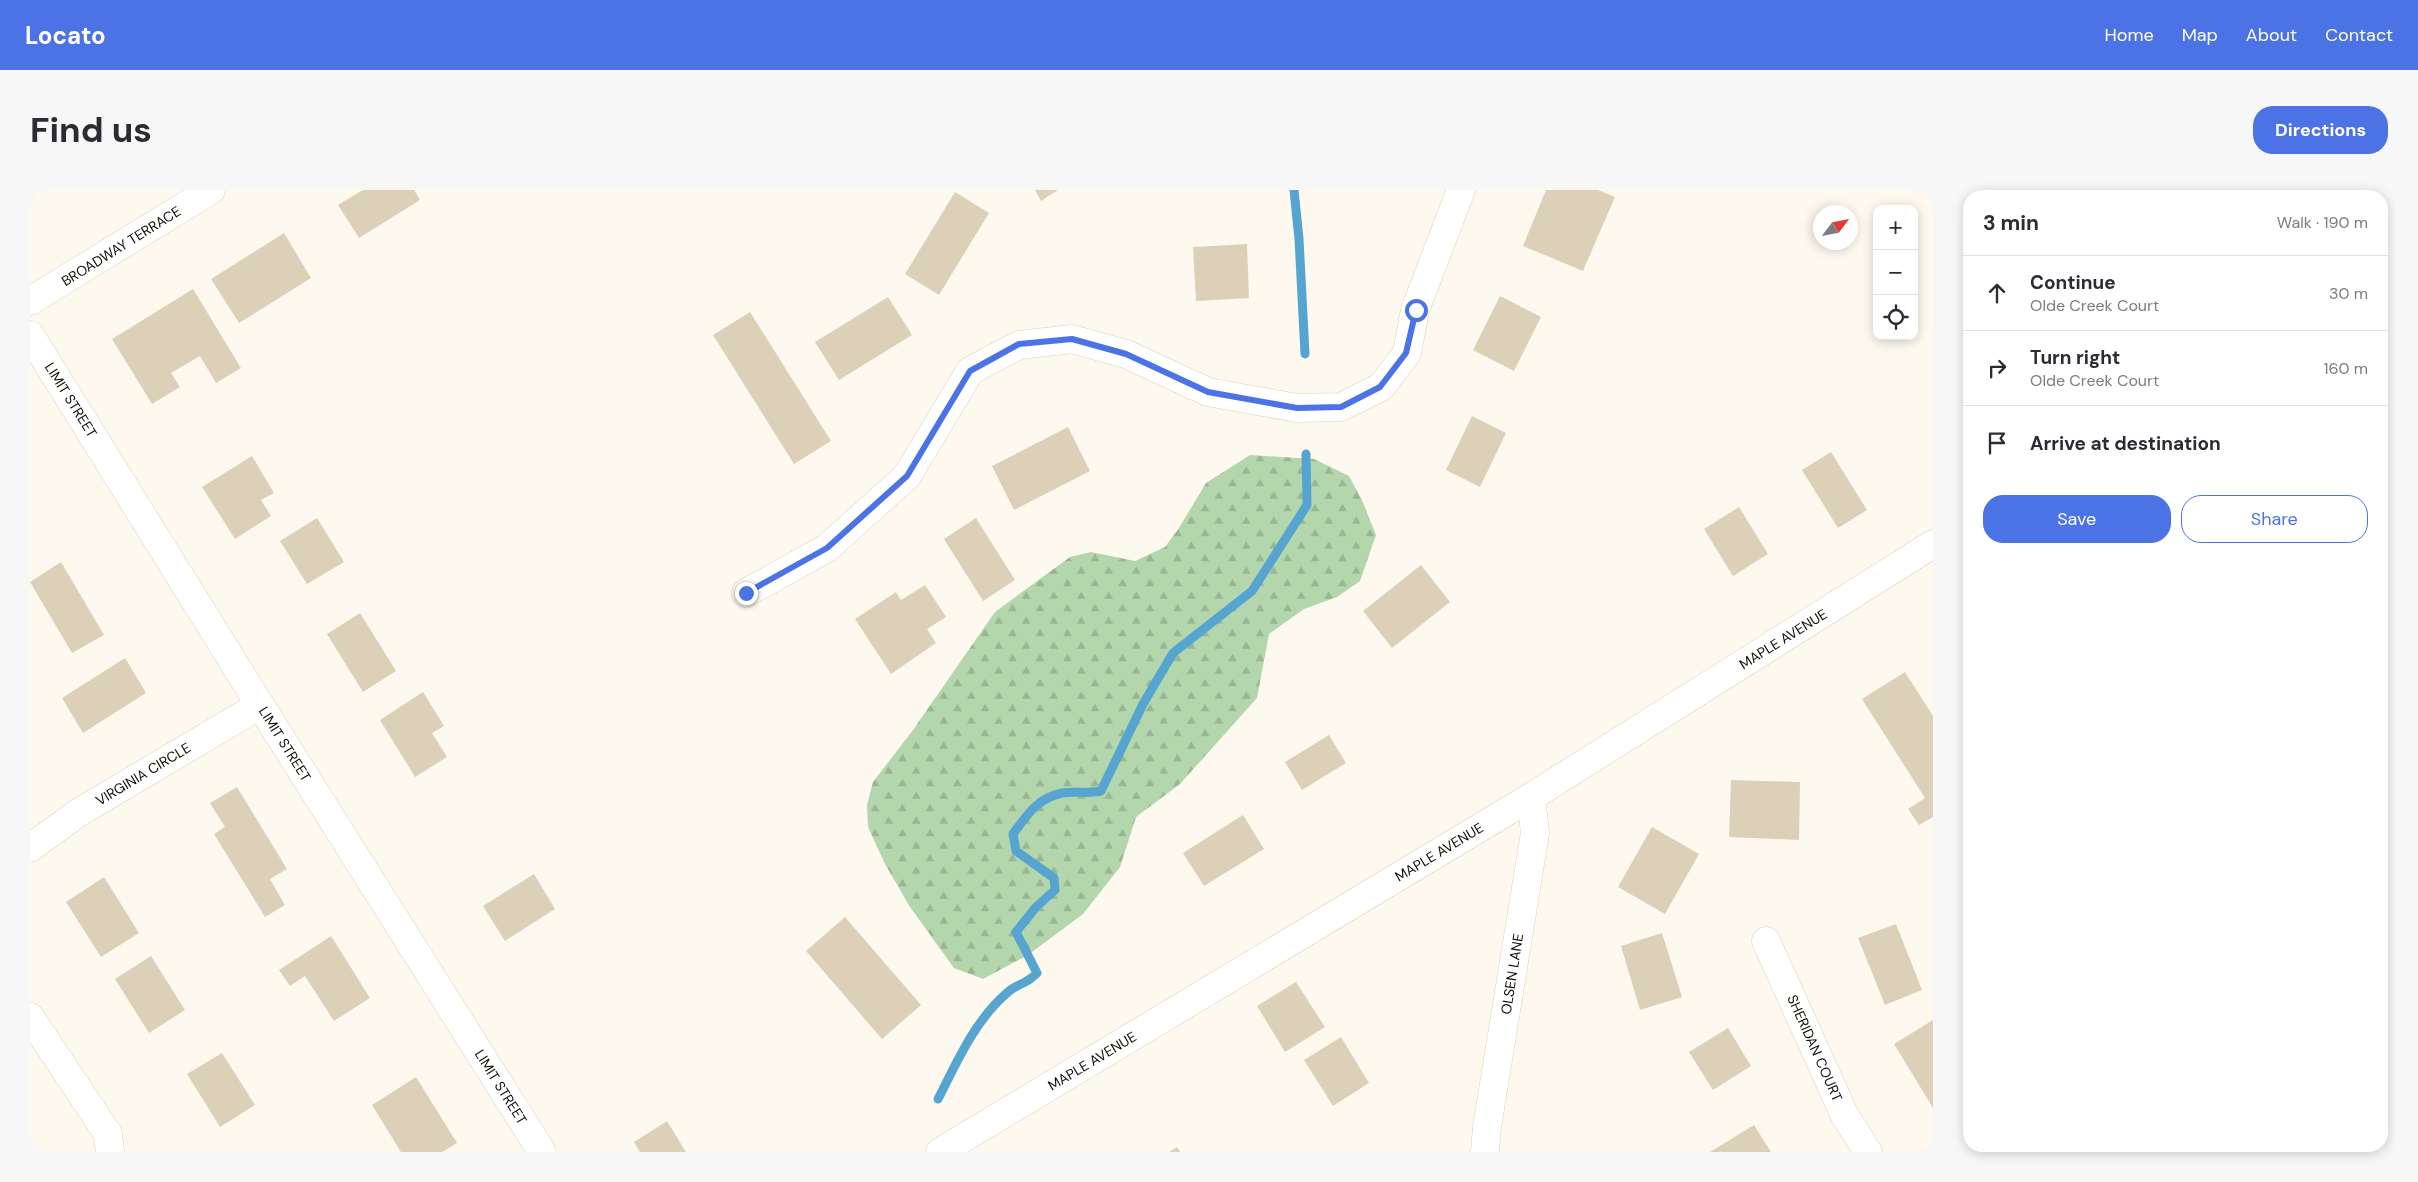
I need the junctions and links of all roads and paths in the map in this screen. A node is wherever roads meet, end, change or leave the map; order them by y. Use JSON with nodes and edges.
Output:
{"nodes":[{"id":1,"x":212,"y":190,"type":"edge"},
{"id":2,"x":1461,"y":190,"type":"edge"},
{"id":3,"x":30,"y":301,"type":"edge"},
{"id":4,"x":30,"y":335,"type":"edge"},
{"id":5,"x":1933,"y":544,"type":"edge"},
{"id":6,"x":746,"y":593,"type":"dead end"},
{"id":7,"x":260,"y":705,"type":"junction"},
{"id":8,"x":1531,"y":797,"type":"junction"},
{"id":9,"x":30,"y":848,"type":"edge"},
{"id":10,"x":1766,"y":941,"type":"dead end"},
{"id":11,"x":30,"y":1017,"type":"edge"},
{"id":12,"x":109,"y":1143,"type":"edge"},
{"id":13,"x":133,"y":1152,"type":"edge"},
{"id":14,"x":542,"y":1152,"type":"edge"},
{"id":15,"x":940,"y":1152,"type":"edge"},
{"id":16,"x":1485,"y":1152,"type":"edge"},
{"id":17,"x":1868,"y":1152,"type":"edge"}],
"edges":[{"from":1,"to":3,"type":"street","name":"BROADWAY TERRACE"},
{"from":2,"to":6,"type":"street"},
{"from":4,"to":7,"type":"street","name":"LIMIT STREET"},
{"from":5,"to":8,"type":"street","name":"MAPLE AVENUE"},
{"from":7,"to":9,"type":"street","name":"VIRGINIA CIRCLE"},
{"from":7,"to":14,"type":"street","name":"LIMIT STREET"},
{"from":8,"to":15,"type":"street","name":"MAPLE AVENUE"},
{"from":8,"to":16,"type":"street","name":"OLSEN LANE"},
{"from":10,"to":17,"type":"street","name":"SHERIDAN COURT"},
{"from":11,"to":12,"type":"street"},
{"from":12,"to":13,"type":"street"}]}
